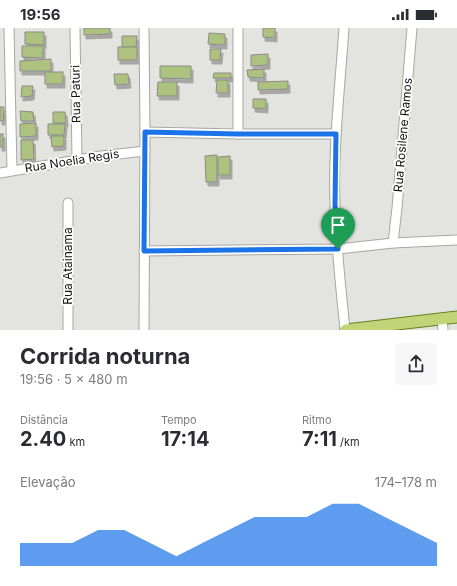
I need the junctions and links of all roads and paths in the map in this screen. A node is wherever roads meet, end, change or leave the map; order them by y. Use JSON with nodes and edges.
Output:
{"nodes":[{"id":1,"x":9,"y":28,"type":"edge"},
{"id":2,"x":75,"y":28,"type":"edge"},
{"id":3,"x":144,"y":28,"type":"edge"},
{"id":4,"x":238,"y":28,"type":"edge"},
{"id":5,"x":344,"y":28,"type":"edge"},
{"id":6,"x":412,"y":28,"type":"edge"},
{"id":7,"x":145,"y":132,"type":"junction"},
{"id":8,"x":238,"y":134,"type":"junction"},
{"id":9,"x":336,"y":134,"type":"junction"},
{"id":10,"x":145,"y":151,"type":"junction"},
{"id":11,"x":77,"y":160,"type":"junction"},
{"id":12,"x":12,"y":170,"type":"junction"},
{"id":13,"x":0,"y":173,"type":"edge"},
{"id":14,"x":68,"y":203,"type":"dead end"},
{"id":15,"x":457,"y":240,"type":"edge"},
{"id":16,"x":393,"y":243,"type":"junction"},
{"id":17,"x":338,"y":249,"type":"junction"},
{"id":18,"x":144,"y":251,"type":"junction"},
{"id":19,"x":457,"y":317,"type":"edge"},
{"id":20,"x":443,"y":324,"type":"edge"},
{"id":21,"x":68,"y":330,"type":"edge"},
{"id":22,"x":144,"y":330,"type":"edge"},
{"id":23,"x":346,"y":330,"type":"edge"}],
"edges":[{"from":1,"to":12,"type":"street"},
{"from":2,"to":11,"type":"street","name":"Rua Paturi"},
{"from":3,"to":7,"type":"street"},
{"from":4,"to":8,"type":"street"},
{"from":5,"to":9,"type":"street"},
{"from":6,"to":16,"type":"street","name":"Rua Rosilene Ramos"},
{"from":7,"to":8,"type":"street"},
{"from":7,"to":10,"type":"street"},
{"from":8,"to":9,"type":"street"},
{"from":9,"to":17,"type":"street"},
{"from":10,"to":11,"type":"street","name":"Rua Noelia Regis"},
{"from":10,"to":18,"type":"street"},
{"from":11,"to":12,"type":"street","name":"Rua Noelia Regis"},
{"from":12,"to":13,"type":"street","name":"Rua Noelia Regis"},
{"from":14,"to":21,"type":"street","name":"Rua Atainama"},
{"from":15,"to":16,"type":"street"},
{"from":16,"to":17,"type":"street"},
{"from":17,"to":18,"type":"street"},
{"from":17,"to":23,"type":"street"},
{"from":18,"to":22,"type":"street"},
{"from":19,"to":20,"type":"main road"},
{"from":20,"to":23,"type":"main road"}]}
